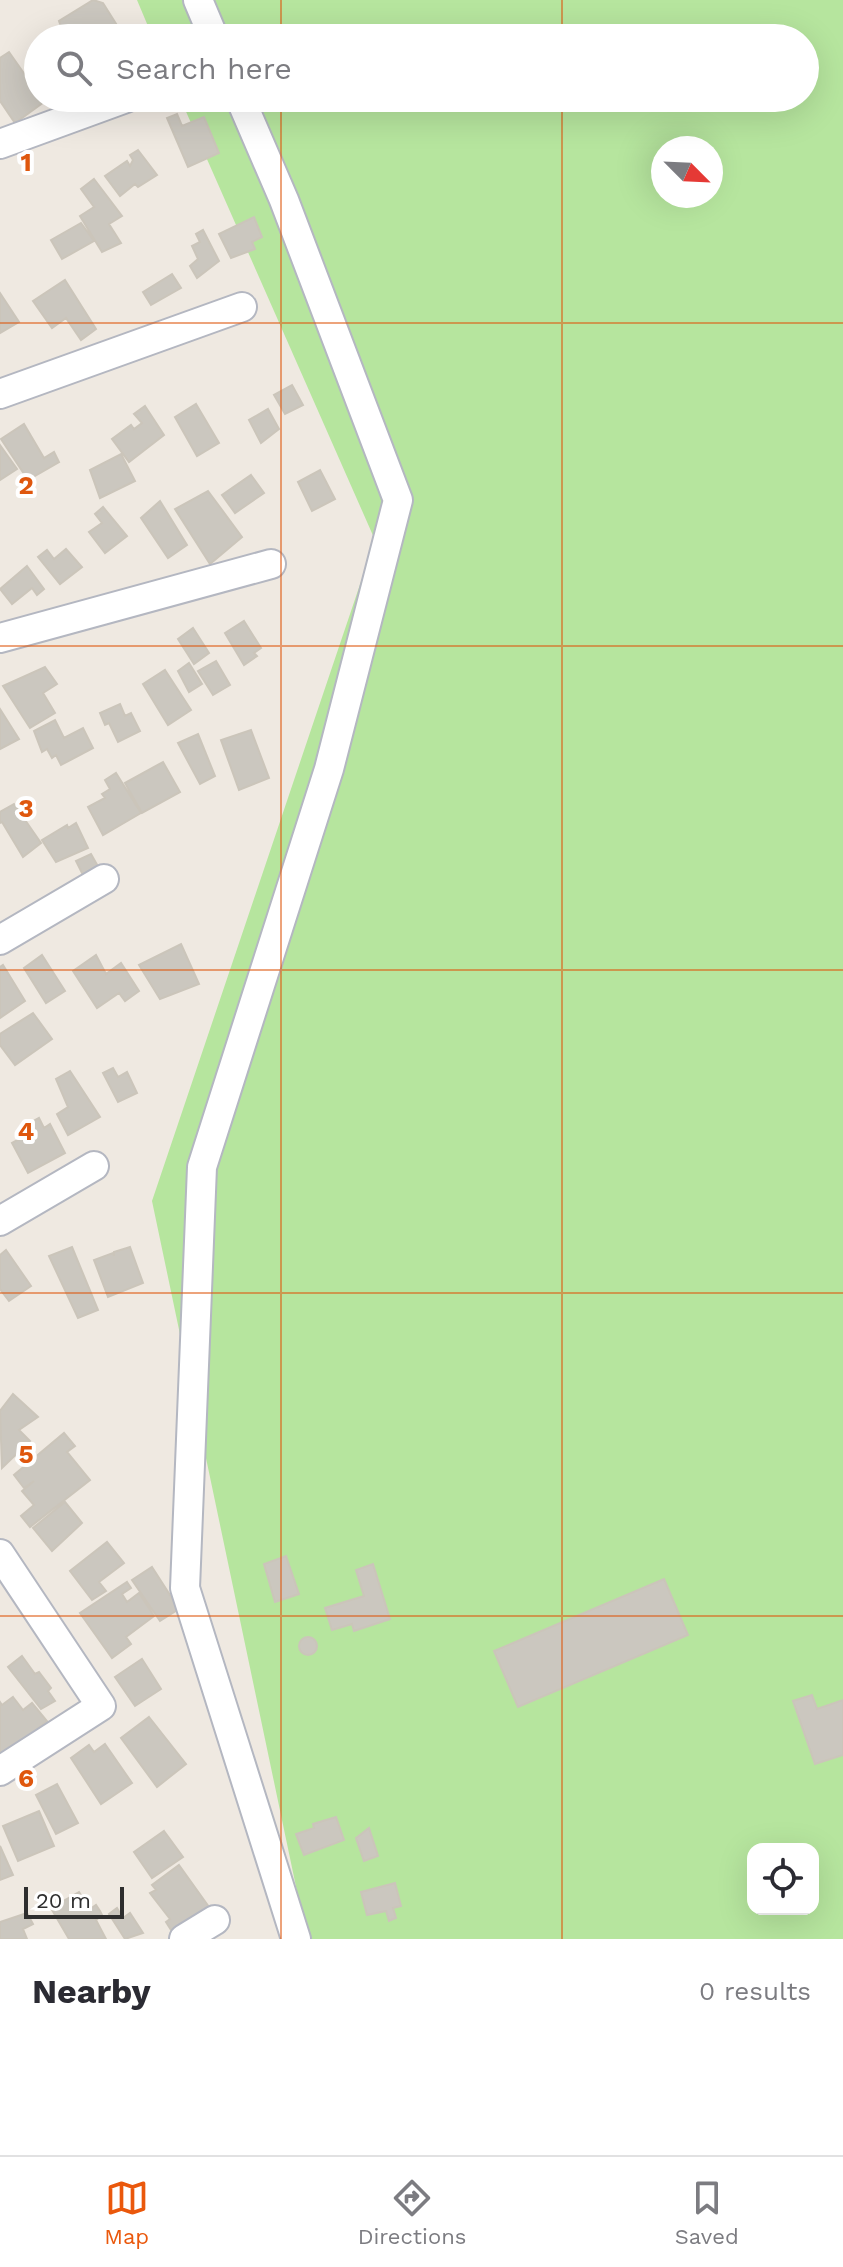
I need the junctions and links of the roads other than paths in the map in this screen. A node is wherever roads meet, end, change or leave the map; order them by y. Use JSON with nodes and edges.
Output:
{"nodes":[{"id":1,"x":198,"y":0,"type":"edge"},
{"id":2,"x":208,"y":24,"type":"edge"},
{"id":3,"x":88,"y":112,"type":"edge"},
{"id":4,"x":246,"y":112,"type":"edge"},
{"id":5,"x":0,"y":144,"type":"edge"},
{"id":6,"x":242,"y":307,"type":"dead end"},
{"id":7,"x":0,"y":394,"type":"edge"},
{"id":8,"x":271,"y":564,"type":"dead end"},
{"id":9,"x":0,"y":638,"type":"edge"},
{"id":10,"x":104,"y":879,"type":"dead end"},
{"id":11,"x":0,"y":940,"type":"edge"},
{"id":12,"x":94,"y":1166,"type":"dead end"},
{"id":13,"x":0,"y":1221,"type":"edge"},
{"id":14,"x":0,"y":1554,"type":"edge"},
{"id":15,"x":0,"y":1771,"type":"edge"},
{"id":16,"x":215,"y":1920,"type":"dead end"},
{"id":17,"x":184,"y":1939,"type":"edge"},
{"id":18,"x":296,"y":1939,"type":"edge"}],
"edges":[{"from":1,"to":2,"type":"street"},
{"from":3,"to":5,"type":"street"},
{"from":4,"to":18,"type":"street"},
{"from":6,"to":7,"type":"street"},
{"from":8,"to":9,"type":"street"},
{"from":10,"to":11,"type":"street"},
{"from":12,"to":13,"type":"street"},
{"from":14,"to":15,"type":"street"},
{"from":16,"to":17,"type":"street"}]}
